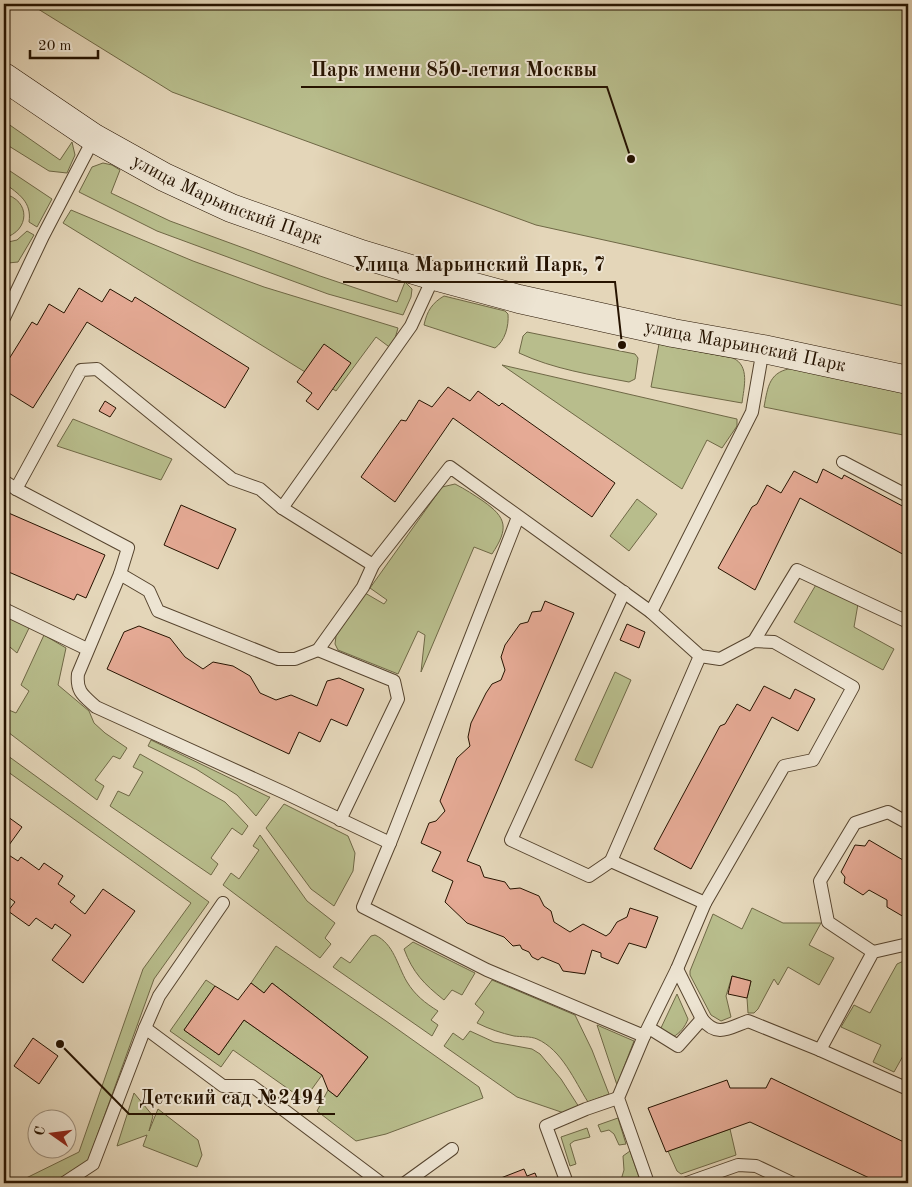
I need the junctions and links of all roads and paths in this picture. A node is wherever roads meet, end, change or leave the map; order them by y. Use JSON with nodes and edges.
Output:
{"nodes":[{"id":1,"x":4,"y":77,"type":"edge"},
{"id":2,"x":94,"y":138,"type":"junction"},
{"id":3,"x":434,"y":276,"type":"junction"},
{"id":4,"x":4,"y":318,"type":"edge"},
{"id":5,"x":763,"y":349,"type":"junction"},
{"id":6,"x":908,"y":380,"type":"edge"},
{"id":7,"x":843,"y":462,"type":"dead end"},
{"id":8,"x":4,"y":481,"type":"edge"},
{"id":9,"x":16,"y":489,"type":"junction"},
{"id":10,"x":908,"y":496,"type":"edge"},
{"id":11,"x":282,"y":508,"type":"junction"},
{"id":12,"x":518,"y":517,"type":"junction"},
{"id":13,"x":373,"y":565,"type":"junction"},
{"id":14,"x":120,"y":574,"type":"junction"},
{"id":15,"x":624,"y":592,"type":"junction"},
{"id":16,"x":4,"y":609,"type":"edge"},
{"id":17,"x":651,"y":612,"type":"junction"},
{"id":18,"x":908,"y":622,"type":"edge"},
{"id":19,"x":754,"y":642,"type":"junction"},
{"id":20,"x":87,"y":648,"type":"junction"},
{"id":21,"x":318,"y":650,"type":"junction"},
{"id":22,"x":700,"y":656,"type":"junction"},
{"id":23,"x":340,"y":820,"type":"junction"},
{"id":24,"x":908,"y":823,"type":"edge"},
{"id":25,"x":390,"y":843,"type":"junction"},
{"id":26,"x":612,"y":861,"type":"junction"},
{"id":27,"x":224,"y":903,"type":"dead end"},
{"id":28,"x":705,"y":903,"type":"junction"},
{"id":29,"x":908,"y":944,"type":"edge"},
{"id":30,"x":873,"y":952,"type":"junction"},
{"id":31,"x":677,"y":969,"type":"junction"},
{"id":32,"x":702,"y":1019,"type":"junction"},
{"id":33,"x":145,"y":1028,"type":"junction"},
{"id":34,"x":646,"y":1032,"type":"junction"},
{"id":35,"x":820,"y":1050,"type":"junction"},
{"id":36,"x":907,"y":1086,"type":"edge"},
{"id":37,"x":618,"y":1098,"type":"junction"},
{"id":38,"x":452,"y":1149,"type":"dead end"},
{"id":39,"x":64,"y":1183,"type":"edge"},
{"id":40,"x":381,"y":1183,"type":"edge"},
{"id":41,"x":405,"y":1183,"type":"edge"},
{"id":42,"x":568,"y":1183,"type":"edge"},
{"id":43,"x":648,"y":1183,"type":"edge"},
{"id":44,"x":687,"y":1183,"type":"edge"},
{"id":45,"x":792,"y":1183,"type":"edge"}],
"edges":[{"from":1,"to":2,"type":"main road","name":"улица Марьинский Парк"},
{"from":2,"to":3,"type":"main road","name":"улица Марьинский Парк"},
{"from":2,"to":4,"type":"lane"},
{"from":3,"to":5,"type":"main road","name":"улица Марьинский Парк"},
{"from":3,"to":11,"type":"lane"},
{"from":5,"to":6,"type":"main road","name":"улица Марьинский Парк"},
{"from":5,"to":17,"type":"lane"},
{"from":7,"to":10,"type":"lane"},
{"from":8,"to":9,"type":"lane"},
{"from":9,"to":11,"type":"lane"},
{"from":9,"to":14,"type":"lane"},
{"from":11,"to":13,"type":"lane"},
{"from":12,"to":13,"type":"lane"},
{"from":12,"to":15,"type":"lane"},
{"from":12,"to":25,"type":"lane"},
{"from":13,"to":21,"type":"lane"},
{"from":14,"to":20,"type":"lane"},
{"from":14,"to":21,"type":"lane"},
{"from":15,"to":17,"type":"lane"},
{"from":15,"to":26,"type":"lane"},
{"from":16,"to":20,"type":"lane"},
{"from":17,"to":22,"type":"lane"},
{"from":18,"to":19,"type":"lane"},
{"from":19,"to":22,"type":"lane"},
{"from":19,"to":28,"type":"lane"},
{"from":20,"to":23,"type":"lane"},
{"from":21,"to":23,"type":"lane"},
{"from":22,"to":26,"type":"lane"},
{"from":23,"to":25,"type":"lane"},
{"from":24,"to":30,"type":"lane"},
{"from":25,"to":34,"type":"lane"},
{"from":26,"to":28,"type":"lane"},
{"from":27,"to":33,"type":"lane"},
{"from":28,"to":31,"type":"lane"},
{"from":29,"to":30,"type":"lane"},
{"from":30,"to":35,"type":"lane"},
{"from":31,"to":32,"type":"lane"},
{"from":31,"to":34,"type":"lane"},
{"from":32,"to":34,"type":"lane"},
{"from":32,"to":35,"type":"lane"},
{"from":33,"to":39,"type":"lane"},
{"from":33,"to":40,"type":"lane"},
{"from":34,"to":37,"type":"lane"},
{"from":35,"to":36,"type":"lane"},
{"from":37,"to":42,"type":"lane"},
{"from":37,"to":43,"type":"lane"},
{"from":38,"to":41,"type":"lane"},
{"from":44,"to":45,"type":"lane"}]}
